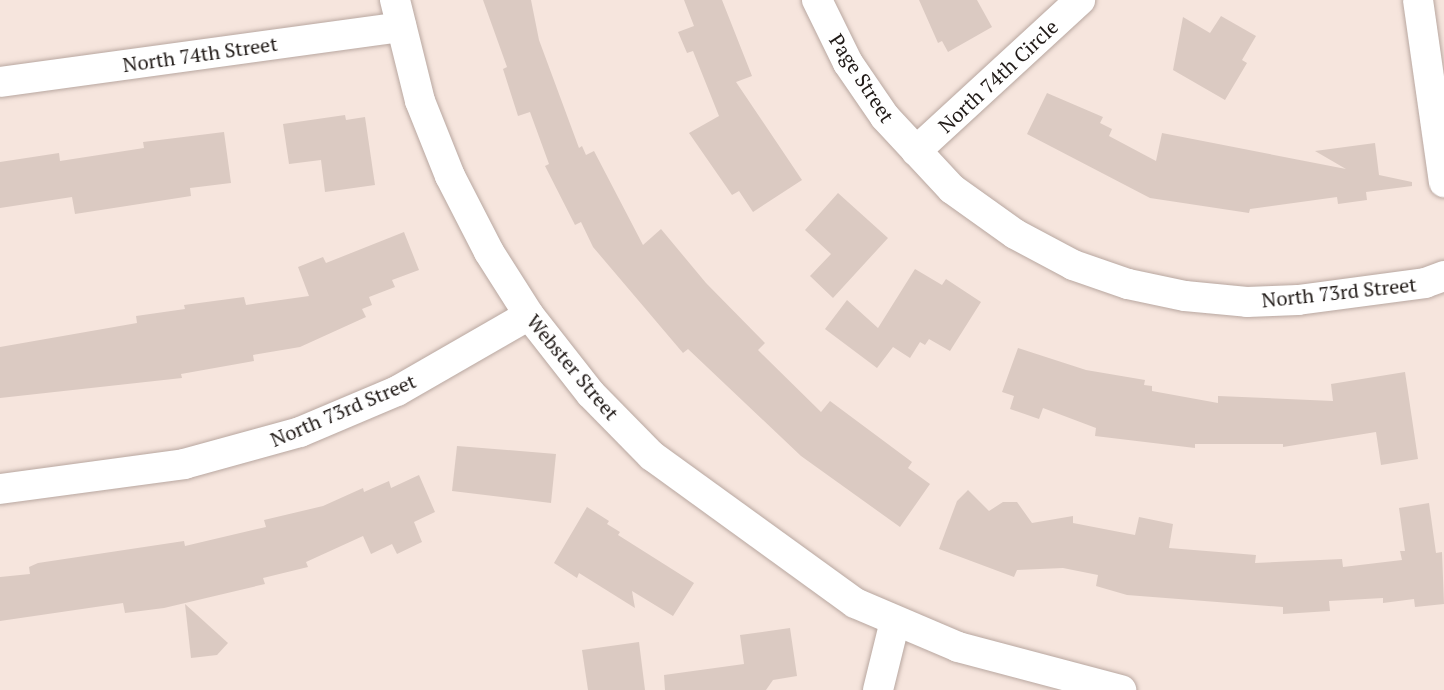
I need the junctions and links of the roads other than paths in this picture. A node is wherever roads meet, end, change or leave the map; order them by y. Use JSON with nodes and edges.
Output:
{"nodes":[{"id":1,"x":817,"y":0,"type":"edge"},
{"id":2,"x":1080,"y":0,"type":"edge"},
{"id":3,"x":1418,"y":0,"type":"edge"},
{"id":4,"x":398,"y":13,"type":"edge"},
{"id":5,"x":0,"y":82,"type":"edge"},
{"id":6,"x":916,"y":151,"type":"junction"},
{"id":7,"x":1444,"y":182,"type":"edge"},
{"id":8,"x":1444,"y":276,"type":"edge"},
{"id":9,"x":529,"y":315,"type":"junction"},
{"id":10,"x":0,"y":489,"type":"edge"},
{"id":11,"x":895,"y":621,"type":"junction"},
{"id":12,"x":879,"y":690,"type":"edge"},
{"id":13,"x":1121,"y":690,"type":"edge"}],
"edges":[{"from":1,"to":6,"type":"street","name":"Page Street"},
{"from":2,"to":6,"type":"street","name":"North 74th Circle"},
{"from":3,"to":7,"type":"street"},
{"from":4,"to":5,"type":"street","name":"North 74th Street"},
{"from":4,"to":9,"type":"street","name":"Webster Street"},
{"from":6,"to":8,"type":"street","name":"North 73rd Street"},
{"from":9,"to":10,"type":"street","name":"North 73rd Street"},
{"from":9,"to":11,"type":"street","name":"Webster Street"},
{"from":11,"to":12,"type":"street"},
{"from":11,"to":13,"type":"street","name":"Webster Street"}]}
